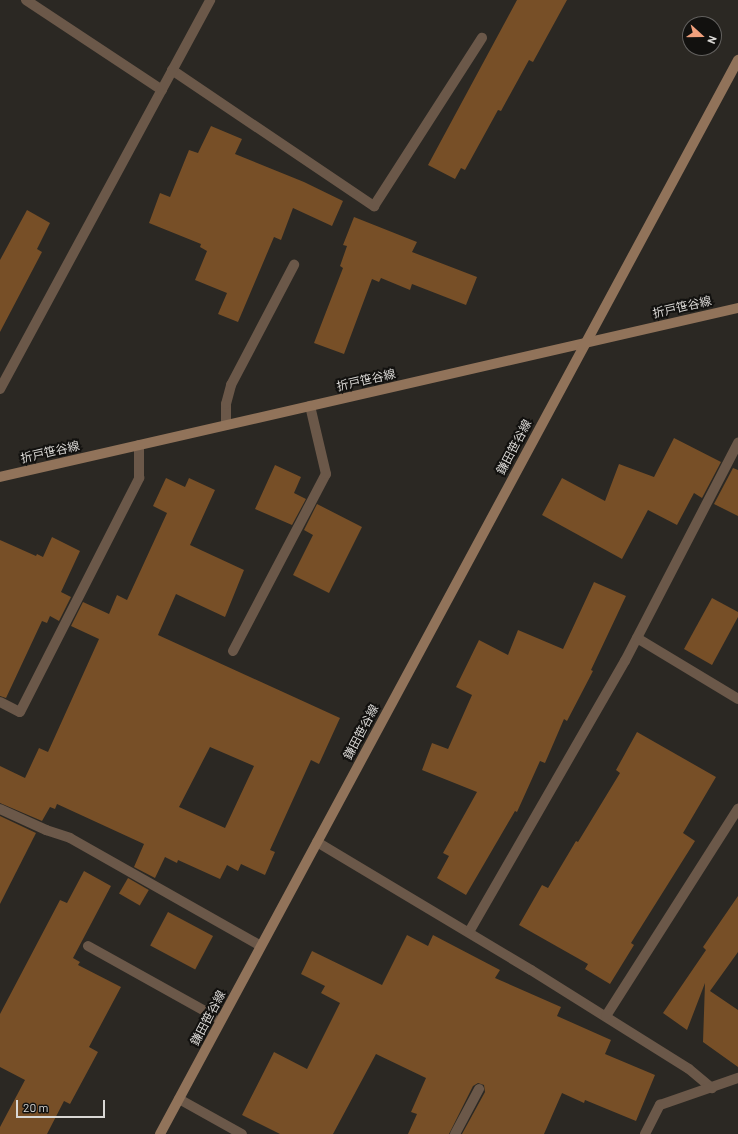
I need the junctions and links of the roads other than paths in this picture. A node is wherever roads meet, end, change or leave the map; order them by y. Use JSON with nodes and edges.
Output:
{"nodes":[{"id":1,"x":26,"y":0,"type":"edge"},
{"id":2,"x":210,"y":0,"type":"edge"},
{"id":3,"x":482,"y":38,"type":"dead end"},
{"id":4,"x":738,"y":60,"type":"edge"},
{"id":5,"x":172,"y":70,"type":"junction"},
{"id":6,"x":162,"y":90,"type":"junction"},
{"id":7,"x":294,"y":264,"type":"dead end"},
{"id":8,"x":738,"y":308,"type":"edge"},
{"id":9,"x":585,"y":343,"type":"junction"},
{"id":10,"x":0,"y":389,"type":"edge"},
{"id":11,"x":310,"y":406,"type":"junction"},
{"id":12,"x":226,"y":425,"type":"junction"},
{"id":13,"x":738,"y":443,"type":"edge"},
{"id":14,"x":139,"y":445,"type":"junction"},
{"id":15,"x":0,"y":477,"type":"edge"},
{"id":16,"x":637,"y":638,"type":"junction"},
{"id":17,"x":233,"y":651,"type":"dead end"},
{"id":18,"x":738,"y":699,"type":"edge"},
{"id":19,"x":0,"y":702,"type":"edge"},
{"id":20,"x":738,"y":809,"type":"edge"},
{"id":21,"x":0,"y":810,"type":"edge"},
{"id":22,"x":317,"y":842,"type":"junction"},
{"id":23,"x":469,"y":932,"type":"junction"},
{"id":24,"x":88,"y":946,"type":"dead end"},
{"id":25,"x":261,"y":946,"type":"junction"},
{"id":26,"x":606,"y":1016,"type":"junction"},
{"id":27,"x":221,"y":1020,"type":"junction"},
{"id":28,"x":738,"y":1078,"type":"edge"},
{"id":29,"x":712,"y":1088,"type":"junction"},
{"id":30,"x":478,"y":1089,"type":"dead end"},
{"id":31,"x":179,"y":1099,"type":"junction"},
{"id":32,"x":160,"y":1134,"type":"edge"},
{"id":33,"x":242,"y":1134,"type":"edge"},
{"id":34,"x":455,"y":1134,"type":"edge"},
{"id":35,"x":645,"y":1134,"type":"edge"}],
"edges":[{"from":1,"to":6,"type":"street"},
{"from":2,"to":5,"type":"street"},
{"from":3,"to":5,"type":"street"},
{"from":4,"to":9,"type":"street","name":"鎌田笹谷線"},
{"from":5,"to":6,"type":"street"},
{"from":6,"to":10,"type":"street"},
{"from":7,"to":12,"type":"street"},
{"from":8,"to":9,"type":"street","name":"折戸笹谷線"},
{"from":9,"to":11,"type":"street","name":"折戸笹谷線"},
{"from":9,"to":22,"type":"street","name":"鎌田笹谷線"},
{"from":11,"to":12,"type":"street","name":"折戸笹谷線"},
{"from":11,"to":17,"type":"street"},
{"from":12,"to":14,"type":"street","name":"折戸笹谷線"},
{"from":13,"to":16,"type":"street"},
{"from":14,"to":15,"type":"street","name":"折戸笹谷線"},
{"from":14,"to":19,"type":"street"},
{"from":16,"to":18,"type":"street"},
{"from":16,"to":23,"type":"street"},
{"from":20,"to":26,"type":"street"},
{"from":21,"to":25,"type":"street"},
{"from":22,"to":23,"type":"street"},
{"from":22,"to":25,"type":"street","name":"鎌田笹谷線"},
{"from":23,"to":26,"type":"street"},
{"from":24,"to":27,"type":"street"},
{"from":25,"to":27,"type":"street","name":"鎌田笹谷線"},
{"from":26,"to":29,"type":"street"},
{"from":27,"to":31,"type":"street","name":"鎌田笹谷線"},
{"from":28,"to":29,"type":"street"},
{"from":29,"to":35,"type":"street"},
{"from":30,"to":34,"type":"street"},
{"from":31,"to":32,"type":"street","name":"鎌田笹谷線"},
{"from":31,"to":33,"type":"street"}]}
